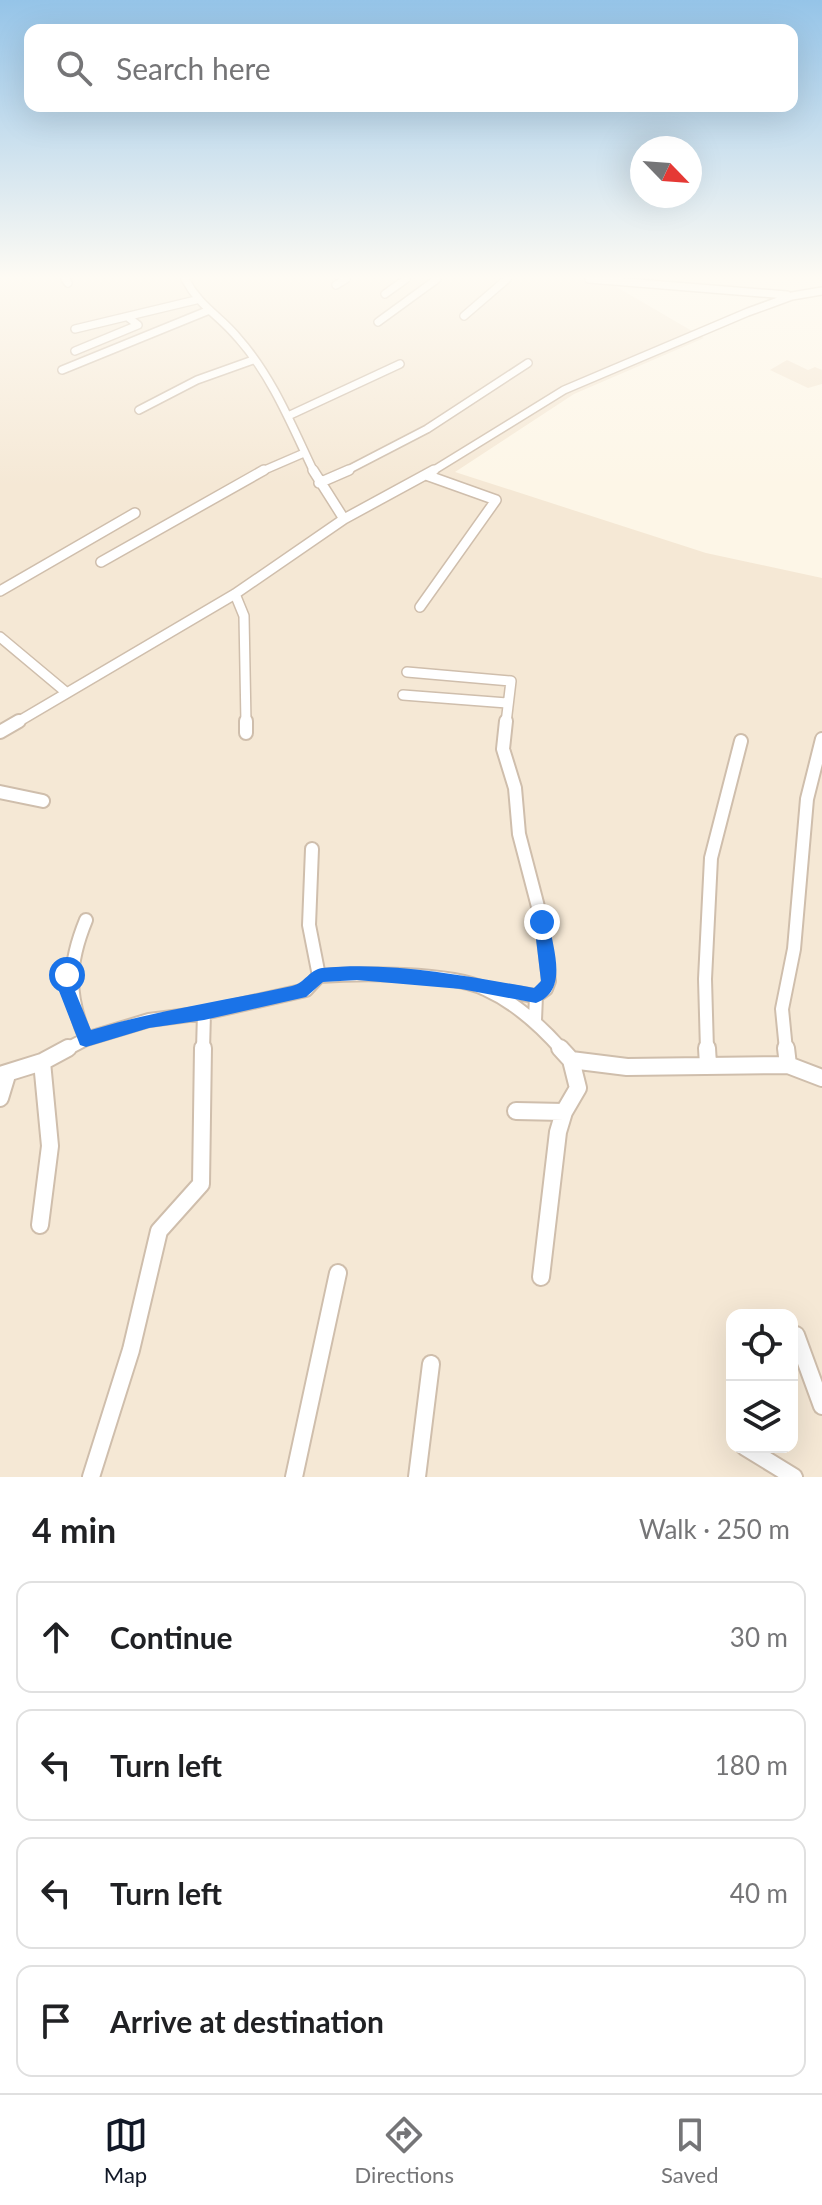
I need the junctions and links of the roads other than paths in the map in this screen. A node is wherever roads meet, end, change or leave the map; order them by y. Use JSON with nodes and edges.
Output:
{"nodes":[{"id":1,"x":82,"y":348,"type":"edge"},
{"id":2,"x":116,"y":348,"type":"edge"},
{"id":3,"x":245,"y":348,"type":"edge"},
{"id":4,"x":666,"y":348,"type":"edge"},
{"id":5,"x":75,"y":351,"type":"dead end"},
{"id":6,"x":253,"y":360,"type":"junction"},
{"id":7,"x":528,"y":363,"type":"dead end"},
{"id":8,"x":400,"y":364,"type":"dead end"},
{"id":9,"x":62,"y":370,"type":"dead end"},
{"id":10,"x":139,"y":410,"type":"dead end"},
{"id":11,"x":288,"y":416,"type":"junction"},
{"id":12,"x":304,"y":453,"type":"junction"},
{"id":13,"x":426,"y":475,"type":"junction"},
{"id":14,"x":319,"y":483,"type":"junction"},
{"id":15,"x":135,"y":513,"type":"dead end"},
{"id":16,"x":344,"y":519,"type":"junction"},
{"id":17,"x":101,"y":562,"type":"dead end"},
{"id":18,"x":0,"y":591,"type":"edge"},
{"id":19,"x":235,"y":594,"type":"junction"},
{"id":20,"x":420,"y":607,"type":"dead end"},
{"id":21,"x":0,"y":637,"type":"edge"},
{"id":22,"x":407,"y":672,"type":"dead end"},
{"id":23,"x":67,"y":693,"type":"junction"},
{"id":24,"x":403,"y":695,"type":"dead end"},
{"id":25,"x":507,"y":703,"type":"junction"},
{"id":26,"x":0,"y":732,"type":"edge"},
{"id":27,"x":246,"y":733,"type":"dead end"},
{"id":28,"x":822,"y":739,"type":"edge"},
{"id":29,"x":741,"y":741,"type":"dead end"},
{"id":30,"x":0,"y":792,"type":"edge"},
{"id":31,"x":43,"y":801,"type":"dead end"},
{"id":32,"x":312,"y":849,"type":"dead end"},
{"id":33,"x":86,"y":920,"type":"dead end"},
{"id":34,"x":319,"y":976,"type":"junction"},
{"id":35,"x":484,"y":988,"type":"junction"},
{"id":36,"x":536,"y":996,"type":"junction"},
{"id":37,"x":204,"y":1013,"type":"junction"},
{"id":38,"x":535,"y":1020,"type":"junction"},
{"id":39,"x":86,"y":1039,"type":"junction"},
{"id":40,"x":571,"y":1060,"type":"junction"},
{"id":41,"x":42,"y":1062,"type":"junction"},
{"id":42,"x":708,"y":1065,"type":"junction"},
{"id":43,"x":788,"y":1065,"type":"junction"},
{"id":44,"x":4,"y":1075,"type":"edge"},
{"id":45,"x":822,"y":1078,"type":"edge"},
{"id":46,"x":0,"y":1098,"type":"edge"},
{"id":47,"x":516,"y":1111,"type":"dead end"},
{"id":48,"x":564,"y":1112,"type":"junction"},
{"id":49,"x":40,"y":1225,"type":"dead end"},
{"id":50,"x":338,"y":1273,"type":"dead end"},
{"id":51,"x":541,"y":1277,"type":"dead end"},
{"id":52,"x":798,"y":1340,"type":"edge"},
{"id":53,"x":431,"y":1364,"type":"dead end"},
{"id":54,"x":822,"y":1406,"type":"edge"},
{"id":55,"x":755,"y":1453,"type":"edge"},
{"id":56,"x":91,"y":1477,"type":"edge"},
{"id":57,"x":294,"y":1477,"type":"edge"},
{"id":58,"x":417,"y":1477,"type":"edge"},
{"id":59,"x":794,"y":1477,"type":"edge"}],
"edges":[{"from":1,"to":5,"type":"street"},
{"from":2,"to":9,"type":"street"},
{"from":3,"to":6,"type":"street"},
{"from":4,"to":13,"type":"street"},
{"from":6,"to":10,"type":"street"},
{"from":6,"to":11,"type":"street"},
{"from":7,"to":14,"type":"street"},
{"from":8,"to":11,"type":"street"},
{"from":11,"to":12,"type":"street"},
{"from":12,"to":14,"type":"street"},
{"from":12,"to":17,"type":"street"},
{"from":13,"to":16,"type":"street"},
{"from":13,"to":20,"type":"street"},
{"from":14,"to":16,"type":"street"},
{"from":15,"to":18,"type":"street"},
{"from":16,"to":19,"type":"street"},
{"from":19,"to":23,"type":"street"},
{"from":19,"to":27,"type":"street"},
{"from":21,"to":23,"type":"street"},
{"from":22,"to":25,"type":"street"},
{"from":23,"to":26,"type":"street"},
{"from":24,"to":25,"type":"street"},
{"from":25,"to":36,"type":"street"},
{"from":28,"to":43,"type":"street"},
{"from":29,"to":42,"type":"street"},
{"from":30,"to":31,"type":"street"},
{"from":32,"to":34,"type":"street"},
{"from":33,"to":39,"type":"street"},
{"from":34,"to":35,"type":"street"},
{"from":34,"to":37,"type":"street"},
{"from":35,"to":36,"type":"street"},
{"from":35,"to":38,"type":"street"},
{"from":36,"to":38,"type":"street"},
{"from":37,"to":39,"type":"street"},
{"from":37,"to":56,"type":"street"},
{"from":38,"to":40,"type":"street"},
{"from":39,"to":41,"type":"street"},
{"from":40,"to":42,"type":"street"},
{"from":40,"to":48,"type":"street"},
{"from":41,"to":44,"type":"street"},
{"from":41,"to":49,"type":"street"},
{"from":42,"to":43,"type":"street"},
{"from":43,"to":45,"type":"street"},
{"from":44,"to":46,"type":"street"},
{"from":47,"to":48,"type":"street"},
{"from":48,"to":51,"type":"street"},
{"from":50,"to":57,"type":"street"},
{"from":52,"to":54,"type":"street"},
{"from":53,"to":58,"type":"street"},
{"from":55,"to":59,"type":"street"}]}
